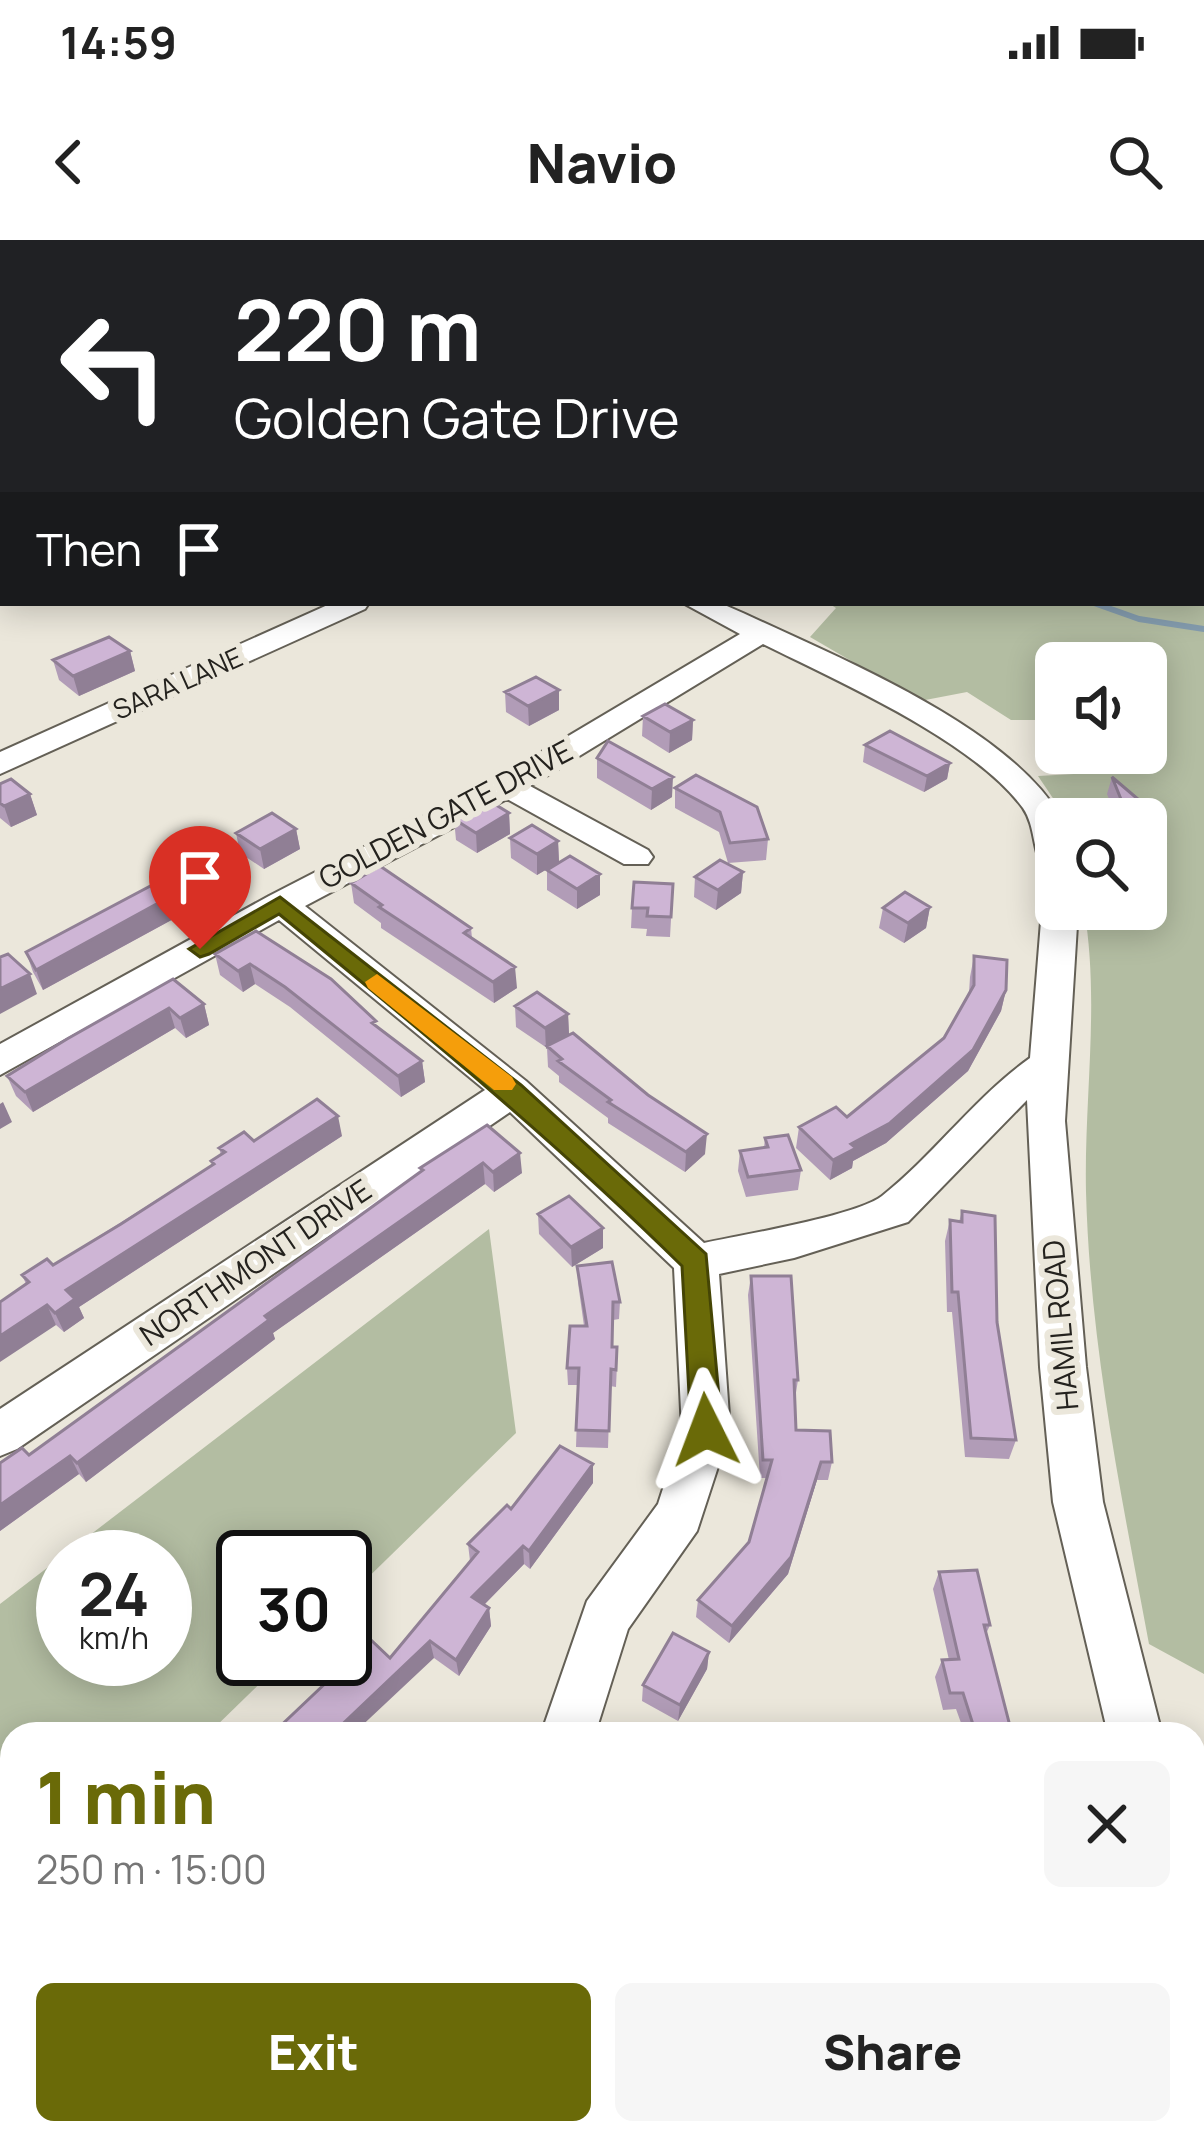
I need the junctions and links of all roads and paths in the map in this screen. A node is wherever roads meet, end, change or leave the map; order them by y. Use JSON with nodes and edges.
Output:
{"nodes":[{"id":1,"x":348,"y":606,"type":"edge"},
{"id":2,"x":704,"y":606,"type":"edge"},
{"id":3,"x":762,"y":633,"type":"junction"},
{"id":4,"x":0,"y":764,"type":"edge"},
{"id":5,"x":507,"y":786,"type":"junction"},
{"id":6,"x":1035,"y":802,"type":"edge"},
{"id":7,"x":636,"y":857,"type":"dead end"},
{"id":8,"x":280,"y":904,"type":"junction"},
{"id":9,"x":1058,"y":930,"type":"edge"},
{"id":10,"x":0,"y":1061,"type":"edge"},
{"id":11,"x":1048,"y":1065,"type":"junction"},
{"id":12,"x":512,"y":1091,"type":"junction"},
{"id":13,"x":981,"y":1121,"type":"junction"},
{"id":14,"x":1045,"y":1121,"type":"junction"},
{"id":15,"x":696,"y":1262,"type":"junction"},
{"id":16,"x":0,"y":1435,"type":"edge"},
{"id":17,"x":566,"y":1722,"type":"edge"},
{"id":18,"x":1132,"y":1722,"type":"edge"}],
"edges":[{"from":1,"to":4,"type":"street","name":"SARA LANE"},
{"from":2,"to":3,"type":"street"},
{"from":3,"to":5,"type":"street","name":"GOLDEN GATE DRIVE"},
{"from":3,"to":6,"type":"street"},
{"from":5,"to":7,"type":"street"},
{"from":5,"to":8,"type":"street","name":"GOLDEN GATE DRIVE"},
{"from":8,"to":10,"type":"street","name":"GOLDEN GATE DRIVE"},
{"from":8,"to":12,"type":"street"},
{"from":9,"to":11,"type":"street","name":"HAMIL ROAD"},
{"from":11,"to":13,"type":"street"},
{"from":11,"to":14,"type":"street","name":"HAMIL ROAD"},
{"from":12,"to":15,"type":"street"},
{"from":12,"to":16,"type":"street","name":"NORTHMONT DRIVE"},
{"from":13,"to":14,"type":"street"},
{"from":13,"to":15,"type":"street"},
{"from":14,"to":18,"type":"street","name":"HAMIL ROAD"},
{"from":15,"to":17,"type":"street"}]}
